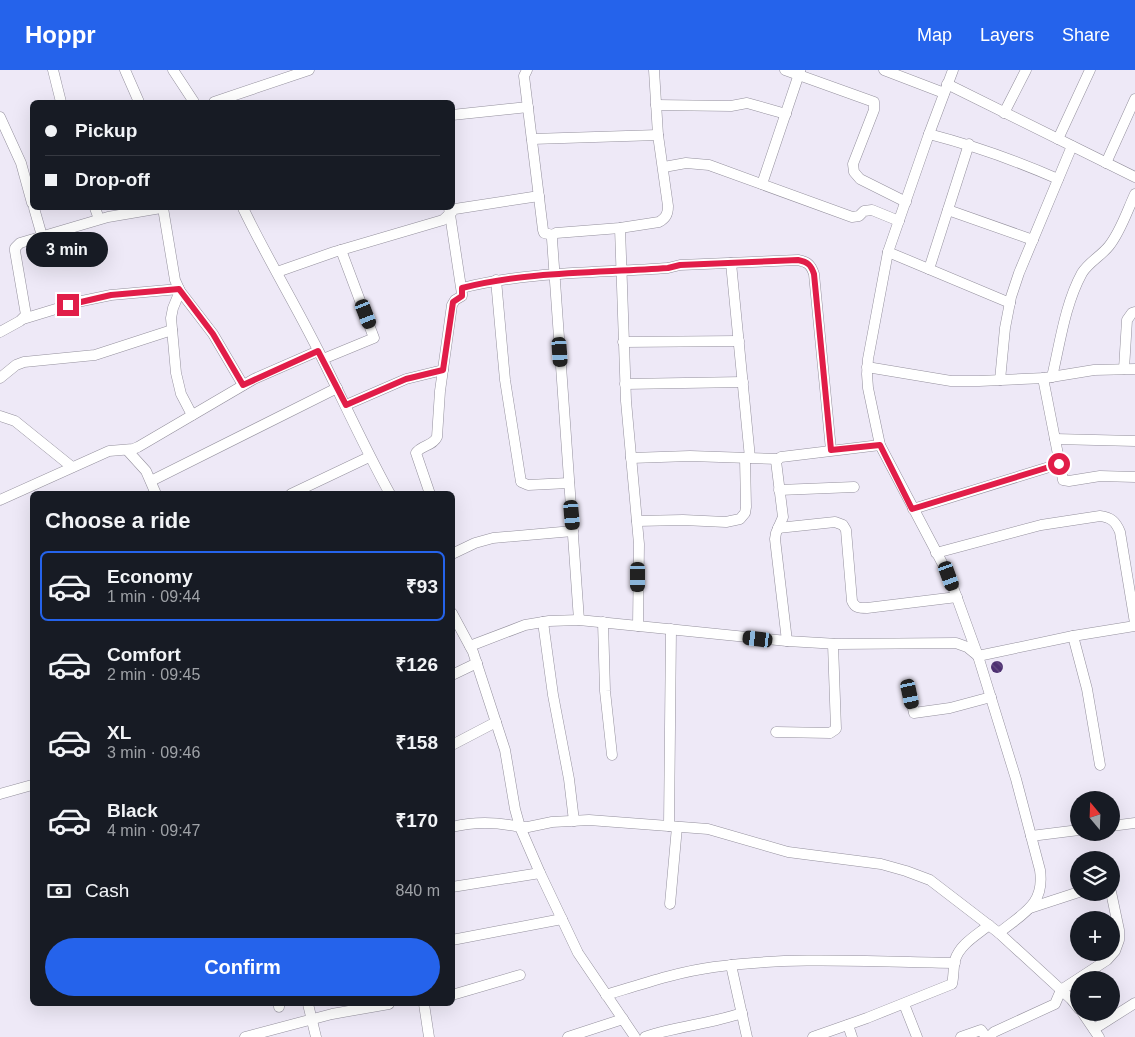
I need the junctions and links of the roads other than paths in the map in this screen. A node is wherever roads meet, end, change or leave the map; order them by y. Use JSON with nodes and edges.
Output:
{"nodes":[{"id":1,"x":53,"y":70,"type":"edge"},
{"id":2,"x":124,"y":70,"type":"edge"},
{"id":3,"x":173,"y":70,"type":"edge"},
{"id":4,"x":309,"y":70,"type":"edge"},
{"id":5,"x":527,"y":70,"type":"edge"},
{"id":6,"x":654,"y":70,"type":"edge"},
{"id":7,"x":785,"y":70,"type":"edge"},
{"id":8,"x":884,"y":70,"type":"edge"},
{"id":9,"x":954,"y":70,"type":"edge"},
{"id":10,"x":1026,"y":70,"type":"edge"},
{"id":11,"x":1090,"y":70,"type":"edge"},
{"id":12,"x":297,"y":72,"type":"edge"},
{"id":13,"x":799,"y":73,"type":"edge"},
{"id":14,"x":945,"y":89,"type":"junction"},
{"id":15,"x":1135,"y":99,"type":"edge"},
{"id":16,"x":60,"y":100,"type":"edge"},
{"id":17,"x":138,"y":100,"type":"edge"},
{"id":18,"x":193,"y":100,"type":"edge"},
{"id":19,"x":220,"y":100,"type":"edge"},
{"id":20,"x":656,"y":105,"type":"junction"},
{"id":21,"x":528,"y":107,"type":"junction"},
{"id":22,"x":1004,"y":112,"type":"junction"},
{"id":23,"x":786,"y":114,"type":"junction"},
{"id":24,"x":455,"y":115,"type":"edge"},
{"id":25,"x":0,"y":117,"type":"edge"},
{"id":26,"x":929,"y":134,"type":"junction"},
{"id":27,"x":658,"y":135,"type":"junction"},
{"id":28,"x":532,"y":139,"type":"junction"},
{"id":29,"x":1058,"y":139,"type":"junction"},
{"id":30,"x":968,"y":144,"type":"junction"},
{"id":31,"x":1072,"y":146,"type":"junction"},
{"id":32,"x":1106,"y":162,"type":"junction"},
{"id":33,"x":664,"y":167,"type":"junction"},
{"id":34,"x":1135,"y":176,"type":"edge"},
{"id":35,"x":1058,"y":179,"type":"junction"},
{"id":36,"x":762,"y":184,"type":"junction"},
{"id":37,"x":1135,"y":194,"type":"edge"},
{"id":38,"x":30,"y":195,"type":"edge"},
{"id":39,"x":539,"y":196,"type":"junction"},
{"id":40,"x":906,"y":202,"type":"junction"},
{"id":41,"x":455,"y":209,"type":"edge"},
{"id":42,"x":35,"y":210,"type":"edge"},
{"id":43,"x":96,"y":210,"type":"edge"},
{"id":44,"x":151,"y":210,"type":"edge"},
{"id":45,"x":162,"y":210,"type":"edge"},
{"id":46,"x":244,"y":210,"type":"edge"},
{"id":47,"x":449,"y":210,"type":"edge"},
{"id":48,"x":948,"y":210,"type":"junction"},
{"id":49,"x":99,"y":219,"type":"junction"},
{"id":50,"x":899,"y":221,"type":"junction"},
{"id":51,"x":620,"y":228,"type":"junction"},
{"id":52,"x":553,"y":235,"type":"junction"},
{"id":53,"x":42,"y":236,"type":"junction"},
{"id":54,"x":1033,"y":240,"type":"junction"},
{"id":55,"x":341,"y":250,"type":"junction"},
{"id":56,"x":888,"y":252,"type":"junction"},
{"id":57,"x":731,"y":263,"type":"junction"},
{"id":58,"x":929,"y":269,"type":"junction"},
{"id":59,"x":277,"y":272,"type":"junction"},
{"id":60,"x":621,"y":272,"type":"junction"},
{"id":61,"x":554,"y":274,"type":"junction"},
{"id":62,"x":496,"y":280,"type":"junction"},
{"id":63,"x":462,"y":288,"type":"junction"},
{"id":64,"x":179,"y":290,"type":"junction"},
{"id":65,"x":1010,"y":303,"type":"junction"},
{"id":66,"x":1135,"y":312,"type":"edge"},
{"id":67,"x":24,"y":319,"type":"junction"},
{"id":68,"x":172,"y":330,"type":"junction"},
{"id":69,"x":0,"y":332,"type":"edge"},
{"id":70,"x":738,"y":341,"type":"junction"},
{"id":71,"x":623,"y":342,"type":"junction"},
{"id":72,"x":321,"y":355,"type":"junction"},
{"id":73,"x":867,"y":367,"type":"junction"},
{"id":74,"x":1124,"y":369,"type":"junction"},
{"id":75,"x":1135,"y":369,"type":"edge"},
{"id":76,"x":443,"y":370,"type":"junction"},
{"id":77,"x":1048,"y":377,"type":"junction"},
{"id":78,"x":0,"y":378,"type":"edge"},
{"id":79,"x":1000,"y":380,"type":"junction"},
{"id":80,"x":742,"y":382,"type":"junction"},
{"id":81,"x":625,"y":384,"type":"junction"},
{"id":82,"x":243,"y":385,"type":"junction"},
{"id":83,"x":337,"y":388,"type":"junction"},
{"id":84,"x":346,"y":405,"type":"junction"},
{"id":85,"x":192,"y":415,"type":"junction"},
{"id":86,"x":0,"y":416,"type":"edge"},
{"id":87,"x":1054,"y":439,"type":"junction"},
{"id":88,"x":1135,"y":441,"type":"edge"},
{"id":89,"x":880,"y":445,"type":"junction"},
{"id":90,"x":127,"y":450,"type":"junction"},
{"id":91,"x":831,"y":450,"type":"junction"},
{"id":92,"x":369,"y":457,"type":"junction"},
{"id":93,"x":631,"y":458,"type":"junction"},
{"id":94,"x":747,"y":458,"type":"junction"},
{"id":95,"x":778,"y":459,"type":"junction"},
{"id":96,"x":1059,"y":464,"type":"junction"},
{"id":97,"x":72,"y":468,"type":"junction"},
{"id":98,"x":1135,"y":477,"type":"edge"},
{"id":99,"x":151,"y":481,"type":"junction"},
{"id":100,"x":569,"y":483,"type":"junction"},
{"id":101,"x":854,"y":487,"type":"dead end"},
{"id":102,"x":779,"y":490,"type":"junction"},
{"id":103,"x":155,"y":491,"type":"edge"},
{"id":104,"x":297,"y":491,"type":"edge"},
{"id":105,"x":388,"y":491,"type":"edge"},
{"id":106,"x":429,"y":491,"type":"edge"},
{"id":107,"x":0,"y":500,"type":"edge"},
{"id":108,"x":912,"y":509,"type":"junction"},
{"id":109,"x":637,"y":521,"type":"junction"},
{"id":110,"x":778,"y":528,"type":"junction"},
{"id":111,"x":573,"y":531,"type":"junction"},
{"id":112,"x":455,"y":553,"type":"edge"},
{"id":113,"x":936,"y":553,"type":"junction"},
{"id":114,"x":957,"y":597,"type":"junction"},
{"id":115,"x":455,"y":618,"type":"edge"},
{"id":116,"x":579,"y":620,"type":"junction"},
{"id":117,"x":543,"y":622,"type":"junction"},
{"id":118,"x":603,"y":622,"type":"junction"},
{"id":119,"x":1135,"y":624,"type":"edge"},
{"id":120,"x":638,"y":626,"type":"junction"},
{"id":121,"x":671,"y":629,"type":"junction"},
{"id":122,"x":1073,"y":636,"type":"junction"},
{"id":123,"x":787,"y":641,"type":"junction"},
{"id":124,"x":833,"y":644,"type":"junction"},
{"id":125,"x":470,"y":646,"type":"junction"},
{"id":126,"x":978,"y":656,"type":"junction"},
{"id":127,"x":476,"y":663,"type":"junction"},
{"id":128,"x":455,"y":674,"type":"edge"},
{"id":129,"x":910,"y":694,"type":"dead end"},
{"id":130,"x":991,"y":697,"type":"junction"},
{"id":131,"x":496,"y":722,"type":"junction"},
{"id":132,"x":776,"y":732,"type":"dead end"},
{"id":133,"x":455,"y":743,"type":"edge"},
{"id":134,"x":612,"y":755,"type":"dead end"},
{"id":135,"x":1100,"y":765,"type":"dead end"},
{"id":136,"x":30,"y":786,"type":"edge"},
{"id":137,"x":0,"y":794,"type":"edge"},
{"id":138,"x":574,"y":820,"type":"junction"},
{"id":139,"x":1135,"y":823,"type":"edge"},
{"id":140,"x":1120,"y":825,"type":"edge"},
{"id":141,"x":673,"y":826,"type":"junction"},
{"id":142,"x":455,"y":827,"type":"edge"},
{"id":143,"x":520,"y":827,"type":"junction"},
{"id":144,"x":1070,"y":831,"type":"edge"},
{"id":145,"x":1031,"y":836,"type":"junction"},
{"id":146,"x":540,"y":873,"type":"junction"},
{"id":147,"x":455,"y":887,"type":"edge"},
{"id":148,"x":1070,"y":895,"type":"edge"},
{"id":149,"x":1113,"y":901,"type":"edge"},
{"id":150,"x":670,"y":904,"type":"dead end"},
{"id":151,"x":1029,"y":908,"type":"junction"},
{"id":152,"x":562,"y":919,"type":"junction"},
{"id":153,"x":989,"y":925,"type":"junction"},
{"id":154,"x":999,"y":932,"type":"junction"},
{"id":155,"x":455,"y":939,"type":"edge"},
{"id":156,"x":955,"y":963,"type":"junction"},
{"id":157,"x":731,"y":965,"type":"junction"},
{"id":158,"x":520,"y":976,"type":"dead end"},
{"id":159,"x":1061,"y":990,"type":"junction"},
{"id":160,"x":455,"y":994,"type":"edge"},
{"id":161,"x":606,"y":995,"type":"junction"},
{"id":162,"x":1070,"y":1000,"type":"edge"},
{"id":163,"x":1135,"y":1003,"type":"edge"},
{"id":164,"x":904,"y":1004,"type":"junction"},
{"id":165,"x":308,"y":1006,"type":"edge"},
{"id":166,"x":376,"y":1006,"type":"edge"},
{"id":167,"x":424,"y":1006,"type":"edge"},
{"id":168,"x":742,"y":1013,"type":"junction"},
{"id":169,"x":623,"y":1019,"type":"junction"},
{"id":170,"x":312,"y":1020,"type":"junction"},
{"id":171,"x":1088,"y":1021,"type":"edge"},
{"id":172,"x":848,"y":1025,"type":"junction"},
{"id":173,"x":1097,"y":1033,"type":"edge"},
{"id":174,"x":245,"y":1037,"type":"edge"},
{"id":175,"x":316,"y":1037,"type":"edge"},
{"id":176,"x":429,"y":1037,"type":"edge"},
{"id":177,"x":568,"y":1037,"type":"edge"},
{"id":178,"x":635,"y":1037,"type":"edge"},
{"id":179,"x":645,"y":1037,"type":"edge"},
{"id":180,"x":747,"y":1037,"type":"edge"},
{"id":181,"x":813,"y":1037,"type":"edge"},
{"id":182,"x":852,"y":1037,"type":"edge"},
{"id":183,"x":918,"y":1037,"type":"edge"},
{"id":184,"x":961,"y":1037,"type":"edge"},
{"id":185,"x":988,"y":1037,"type":"edge"}],
"edges":[{"from":1,"to":16,"type":"street"},
{"from":2,"to":17,"type":"street"},
{"from":3,"to":18,"type":"street"},
{"from":4,"to":12,"type":"street"},
{"from":5,"to":21,"type":"street"},
{"from":6,"to":20,"type":"street"},
{"from":7,"to":13,"type":"street"},
{"from":8,"to":14,"type":"street"},
{"from":9,"to":14,"type":"street"},
{"from":10,"to":22,"type":"street"},
{"from":11,"to":29,"type":"street"},
{"from":12,"to":19,"type":"street"},
{"from":13,"to":23,"type":"street"},
{"from":13,"to":40,"type":"street"},
{"from":14,"to":22,"type":"street"},
{"from":14,"to":26,"type":"street"},
{"from":15,"to":32,"type":"street"},
{"from":20,"to":23,"type":"street"},
{"from":20,"to":27,"type":"street"},
{"from":21,"to":24,"type":"street"},
{"from":21,"to":28,"type":"street"},
{"from":22,"to":29,"type":"street"},
{"from":23,"to":36,"type":"street"},
{"from":25,"to":38,"type":"street"},
{"from":26,"to":30,"type":"street"},
{"from":26,"to":40,"type":"street"},
{"from":27,"to":28,"type":"street"},
{"from":27,"to":33,"type":"street"},
{"from":28,"to":39,"type":"street"},
{"from":29,"to":31,"type":"street"},
{"from":30,"to":35,"type":"street"},
{"from":30,"to":48,"type":"street"},
{"from":31,"to":32,"type":"street"},
{"from":31,"to":35,"type":"street"},
{"from":32,"to":34,"type":"street"},
{"from":33,"to":36,"type":"street"},
{"from":33,"to":51,"type":"street"},
{"from":35,"to":54,"type":"street"},
{"from":36,"to":50,"type":"street"},
{"from":37,"to":77,"type":"street"},
{"from":39,"to":41,"type":"street"},
{"from":39,"to":52,"type":"street"},
{"from":40,"to":50,"type":"street"},
{"from":42,"to":53,"type":"street"},
{"from":43,"to":49,"type":"street"},
{"from":44,"to":49,"type":"street"},
{"from":45,"to":64,"type":"street"},
{"from":46,"to":59,"type":"street"},
{"from":47,"to":55,"type":"street"},
{"from":47,"to":63,"type":"street"},
{"from":48,"to":54,"type":"street"},
{"from":48,"to":58,"type":"street"},
{"from":49,"to":53,"type":"street"},
{"from":50,"to":56,"type":"street"},
{"from":51,"to":52,"type":"street"},
{"from":51,"to":60,"type":"street"},
{"from":52,"to":61,"type":"street"},
{"from":53,"to":67,"type":"street"},
{"from":54,"to":65,"type":"street"},
{"from":55,"to":59,"type":"street"},
{"from":55,"to":72,"type":"street"},
{"from":56,"to":58,"type":"street"},
{"from":56,"to":73,"type":"street"},
{"from":57,"to":60,"type":"street"},
{"from":57,"to":70,"type":"street"},
{"from":57,"to":91,"type":"street"},
{"from":58,"to":65,"type":"street"},
{"from":59,"to":72,"type":"street"},
{"from":60,"to":61,"type":"street"},
{"from":60,"to":71,"type":"street"},
{"from":61,"to":62,"type":"street"},
{"from":61,"to":100,"type":"street"},
{"from":62,"to":63,"type":"street"},
{"from":62,"to":100,"type":"street"},
{"from":63,"to":76,"type":"street"},
{"from":64,"to":67,"type":"street"},
{"from":64,"to":68,"type":"street"},
{"from":64,"to":82,"type":"street"},
{"from":65,"to":79,"type":"street"},
{"from":66,"to":74,"type":"street"},
{"from":67,"to":69,"type":"street"},
{"from":68,"to":78,"type":"street"},
{"from":68,"to":85,"type":"street"},
{"from":70,"to":71,"type":"street"},
{"from":70,"to":80,"type":"street"},
{"from":71,"to":81,"type":"street"},
{"from":72,"to":82,"type":"street"},
{"from":72,"to":83,"type":"street"},
{"from":73,"to":79,"type":"street"},
{"from":73,"to":89,"type":"street"},
{"from":74,"to":75,"type":"street"},
{"from":74,"to":77,"type":"street"},
{"from":76,"to":84,"type":"street"},
{"from":76,"to":106,"type":"street"},
{"from":77,"to":79,"type":"street"},
{"from":77,"to":87,"type":"street"},
{"from":80,"to":81,"type":"street"},
{"from":80,"to":94,"type":"street"},
{"from":81,"to":93,"type":"street"},
{"from":82,"to":85,"type":"street"},
{"from":83,"to":84,"type":"street"},
{"from":83,"to":99,"type":"street"},
{"from":84,"to":92,"type":"street"},
{"from":85,"to":90,"type":"street"},
{"from":86,"to":97,"type":"street"},
{"from":87,"to":88,"type":"street"},
{"from":87,"to":96,"type":"street"},
{"from":89,"to":91,"type":"street"},
{"from":89,"to":108,"type":"street"},
{"from":90,"to":97,"type":"street"},
{"from":90,"to":99,"type":"street"},
{"from":91,"to":95,"type":"street"},
{"from":92,"to":104,"type":"street"},
{"from":92,"to":105,"type":"street"},
{"from":93,"to":94,"type":"street"},
{"from":93,"to":109,"type":"street"},
{"from":94,"to":95,"type":"street"},
{"from":94,"to":109,"type":"street"},
{"from":95,"to":102,"type":"street"},
{"from":96,"to":98,"type":"street"},
{"from":96,"to":108,"type":"street"},
{"from":97,"to":107,"type":"street"},
{"from":99,"to":103,"type":"street"},
{"from":100,"to":111,"type":"street"},
{"from":101,"to":102,"type":"street"},
{"from":102,"to":110,"type":"street"},
{"from":108,"to":113,"type":"street"},
{"from":109,"to":120,"type":"street"},
{"from":110,"to":114,"type":"street"},
{"from":110,"to":123,"type":"street"},
{"from":111,"to":112,"type":"street"},
{"from":111,"to":116,"type":"street"},
{"from":113,"to":114,"type":"street"},
{"from":113,"to":119,"type":"street"},
{"from":114,"to":126,"type":"street"},
{"from":115,"to":125,"type":"street"},
{"from":116,"to":117,"type":"street"},
{"from":116,"to":118,"type":"street"},
{"from":117,"to":125,"type":"street"},
{"from":117,"to":138,"type":"street"},
{"from":118,"to":120,"type":"street"},
{"from":118,"to":134,"type":"street"},
{"from":119,"to":122,"type":"street"},
{"from":120,"to":121,"type":"street"},
{"from":121,"to":123,"type":"street"},
{"from":121,"to":141,"type":"street"},
{"from":122,"to":126,"type":"street"},
{"from":122,"to":135,"type":"street"},
{"from":123,"to":124,"type":"street"},
{"from":124,"to":126,"type":"street"},
{"from":124,"to":132,"type":"street"},
{"from":125,"to":127,"type":"street"},
{"from":126,"to":130,"type":"street"},
{"from":127,"to":128,"type":"street"},
{"from":127,"to":131,"type":"street"},
{"from":129,"to":130,"type":"street"},
{"from":130,"to":145,"type":"street"},
{"from":131,"to":133,"type":"street"},
{"from":131,"to":143,"type":"street"},
{"from":136,"to":137,"type":"street"},
{"from":138,"to":141,"type":"street"},
{"from":138,"to":143,"type":"street"},
{"from":139,"to":140,"type":"street"},
{"from":141,"to":150,"type":"street"},
{"from":141,"to":153,"type":"street"},
{"from":142,"to":143,"type":"street"},
{"from":143,"to":146,"type":"street"},
{"from":144,"to":145,"type":"street"},
{"from":145,"to":151,"type":"street"},
{"from":146,"to":147,"type":"street"},
{"from":146,"to":152,"type":"street"},
{"from":148,"to":151,"type":"street"},
{"from":149,"to":159,"type":"street"},
{"from":151,"to":154,"type":"street"},
{"from":152,"to":155,"type":"street"},
{"from":152,"to":161,"type":"street"},
{"from":153,"to":154,"type":"street"},
{"from":153,"to":156,"type":"street"},
{"from":154,"to":159,"type":"street"},
{"from":156,"to":157,"type":"street"},
{"from":156,"to":164,"type":"street"},
{"from":157,"to":161,"type":"street"},
{"from":157,"to":168,"type":"street"},
{"from":158,"to":160,"type":"street"},
{"from":159,"to":162,"type":"street"},
{"from":159,"to":185,"type":"street"},
{"from":161,"to":169,"type":"street"},
{"from":163,"to":173,"type":"street"},
{"from":164,"to":172,"type":"street"},
{"from":164,"to":183,"type":"street"},
{"from":165,"to":170,"type":"street"},
{"from":166,"to":170,"type":"street"},
{"from":167,"to":176,"type":"street"},
{"from":168,"to":179,"type":"street"},
{"from":168,"to":180,"type":"street"},
{"from":169,"to":177,"type":"street"},
{"from":169,"to":178,"type":"street"},
{"from":170,"to":174,"type":"street"},
{"from":170,"to":175,"type":"street"},
{"from":171,"to":173,"type":"street"},
{"from":172,"to":181,"type":"street"},
{"from":172,"to":182,"type":"street"},
{"from":184,"to":185,"type":"street"}]}
